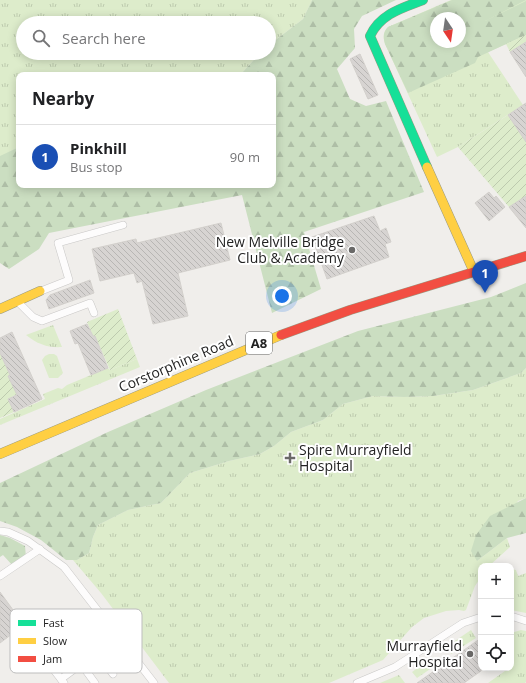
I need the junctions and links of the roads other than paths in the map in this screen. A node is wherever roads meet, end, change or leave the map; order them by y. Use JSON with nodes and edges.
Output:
{"nodes":[{"id":1,"x":423,"y":0,"type":"edge"},
{"id":2,"x":122,"y":225,"type":"dead end"},
{"id":3,"x":526,"y":256,"type":"edge"},
{"id":4,"x":474,"y":272,"type":"junction"},
{"id":5,"x":40,"y":291,"type":"joint"},
{"id":6,"x":17,"y":301,"type":"junction"},
{"id":7,"x":0,"y":309,"type":"edge"},
{"id":8,"x":94,"y":312,"type":"dead end"},
{"id":9,"x":0,"y":454,"type":"edge"},
{"id":10,"x":0,"y":531,"type":"edge"},
{"id":11,"x":40,"y":549,"type":"junction"},
{"id":12,"x":0,"y":576,"type":"edge"},
{"id":13,"x":96,"y":609,"type":"edge"},
{"id":14,"x":514,"y":617,"type":"edge"},
{"id":15,"x":478,"y":618,"type":"edge"},
{"id":16,"x":526,"y":621,"type":"edge"},
{"id":17,"x":142,"y":668,"type":"edge"},
{"id":18,"x":57,"y":673,"type":"edge"},
{"id":19,"x":71,"y":673,"type":"edge"},
{"id":20,"x":88,"y":673,"type":"edge"},
{"id":21,"x":63,"y":681,"type":"edge"},
{"id":22,"x":95,"y":683,"type":"edge"},
{"id":23,"x":154,"y":683,"type":"edge"},
{"id":24,"x":357,"y":683,"type":"edge"}],
"edges":[{"from":1,"to":4,"type":"main road"},
{"from":2,"to":5,"type":"lane"},
{"from":3,"to":4,"type":"main road","name":"Corstorphine Road","number":"A8"},
{"from":4,"to":9,"type":"main road","name":"Corstorphine Road","number":"A8"},
{"from":5,"to":6,"type":"main road"},
{"from":6,"to":7,"type":"main road"},
{"from":6,"to":8,"type":"lane"},
{"from":10,"to":11,"type":"lane"},
{"from":11,"to":12,"type":"lane"},
{"from":11,"to":13,"type":"lane"},
{"from":14,"to":16,"type":"lane"},
{"from":15,"to":24,"type":"lane"},
{"from":17,"to":23,"type":"lane"},
{"from":18,"to":21,"type":"lane"},
{"from":19,"to":21,"type":"lane"},
{"from":20,"to":22,"type":"lane"}]}
